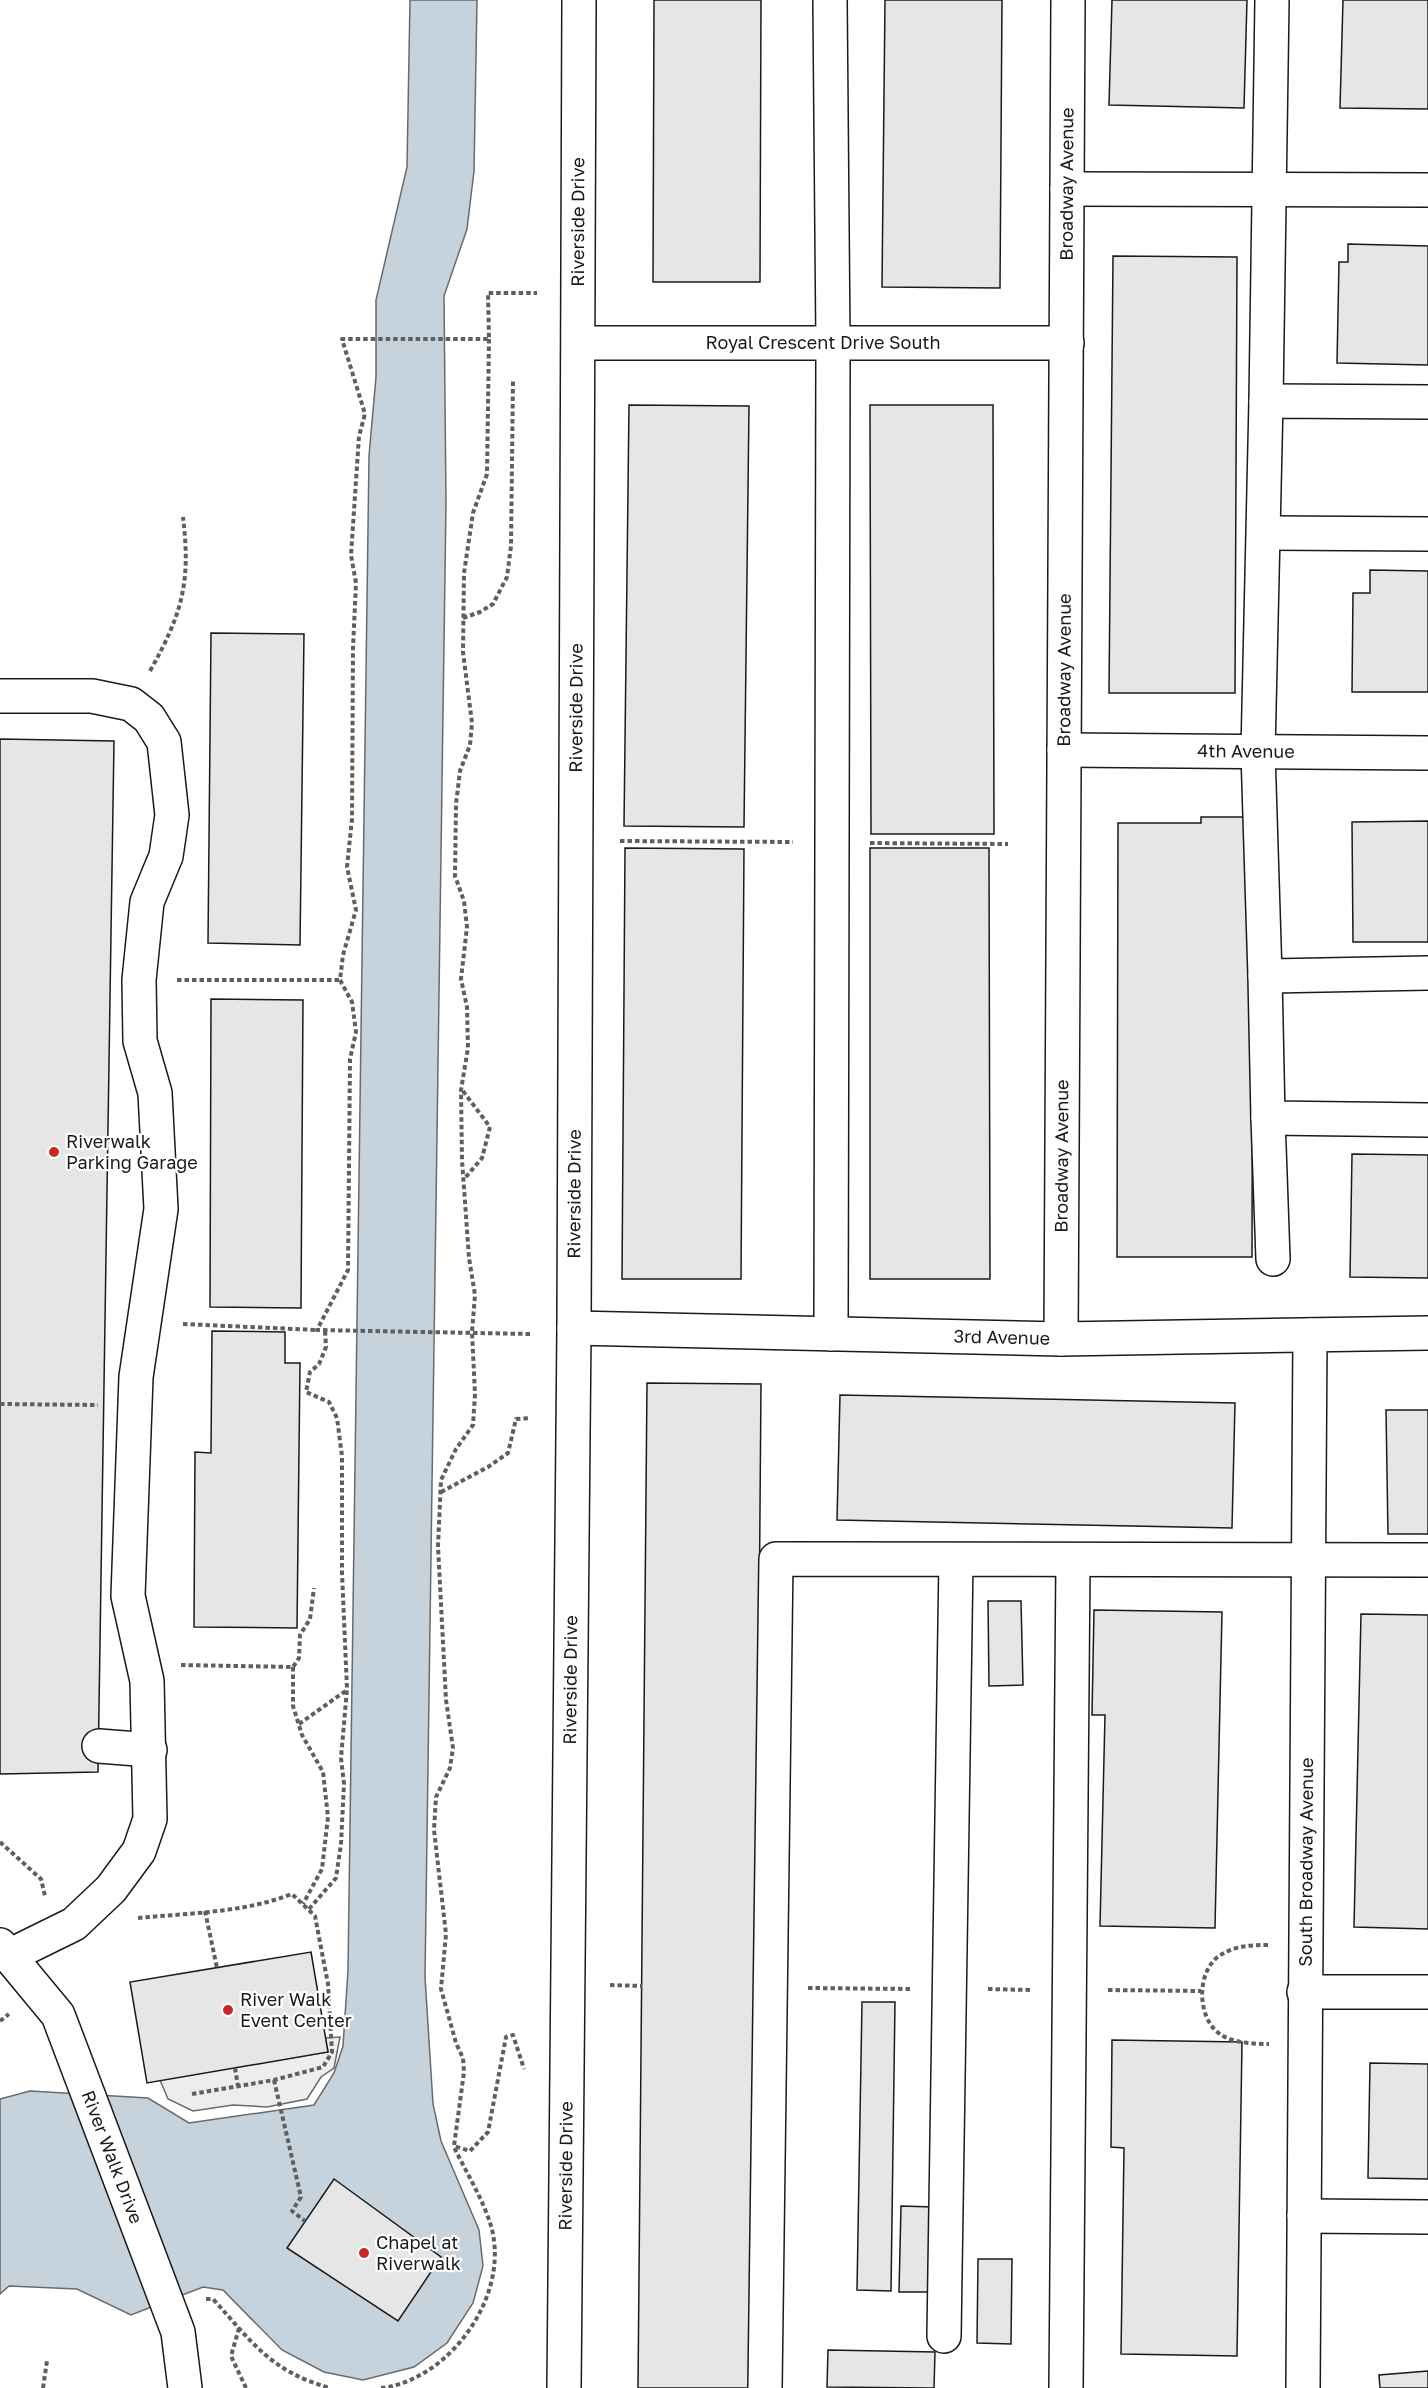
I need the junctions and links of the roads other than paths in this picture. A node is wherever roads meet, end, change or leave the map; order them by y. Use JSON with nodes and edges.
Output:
{"nodes":[{"id":1,"x":579,"y":0,"type":"edge"},
{"id":2,"x":830,"y":0,"type":"edge"},
{"id":3,"x":1068,"y":0,"type":"edge"},
{"id":4,"x":1272,"y":0,"type":"edge"},
{"id":5,"x":1067,"y":189,"type":"junction"},
{"id":6,"x":1270,"y":189,"type":"junction"},
{"id":7,"x":1428,"y":190,"type":"edge"},
{"id":8,"x":579,"y":344,"type":"junction"},
{"id":9,"x":833,"y":344,"type":"junction"},
{"id":10,"x":1067,"y":344,"type":"junction"},
{"id":11,"x":1266,"y":400,"type":"junction"},
{"id":12,"x":1428,"y":402,"type":"edge"},
{"id":13,"x":1264,"y":532,"type":"junction"},
{"id":14,"x":1428,"y":534,"type":"edge"},
{"id":15,"x":0,"y":696,"type":"edge"},
{"id":16,"x":1064,"y":750,"type":"junction"},
{"id":17,"x":1258,"y":752,"type":"junction"},
{"id":18,"x":1428,"y":753,"type":"edge"},
{"id":19,"x":1428,"y":973,"type":"edge"},
{"id":20,"x":1265,"y":976,"type":"junction"},
{"id":21,"x":1268,"y":1119,"type":"junction"},
{"id":22,"x":1428,"y":1120,"type":"edge"},
{"id":23,"x":1273,"y":1259,"type":"dead end"},
{"id":24,"x":574,"y":1328,"type":"junction"},
{"id":25,"x":1428,"y":1333,"type":"edge"},
{"id":26,"x":831,"y":1334,"type":"junction"},
{"id":27,"x":1310,"y":1335,"type":"junction"},
{"id":28,"x":1061,"y":1339,"type":"junction"},
{"id":29,"x":956,"y":1560,"type":"junction"},
{"id":30,"x":1308,"y":1560,"type":"junction"},
{"id":31,"x":1428,"y":1560,"type":"edge"},
{"id":32,"x":1073,"y":1561,"type":"junction"},
{"id":33,"x":99,"y":1746,"type":"dead end"},
{"id":34,"x":150,"y":1750,"type":"junction"},
{"id":35,"x":5,"y":1950,"type":"edge"},
{"id":36,"x":1304,"y":1992,"type":"junction"},
{"id":37,"x":1428,"y":1992,"type":"edge"},
{"id":38,"x":1304,"y":2216,"type":"junction"},
{"id":39,"x":1428,"y":2217,"type":"edge"},
{"id":40,"x":944,"y":2336,"type":"dead end"},
{"id":41,"x":185,"y":2388,"type":"edge"},
{"id":42,"x":564,"y":2388,"type":"edge"},
{"id":43,"x":765,"y":2388,"type":"edge"},
{"id":44,"x":1066,"y":2388,"type":"edge"},
{"id":45,"x":1303,"y":2388,"type":"edge"}],
"edges":[{"from":1,"to":8,"type":"street","name":"Riverside Drive"},
{"from":2,"to":9,"type":"street"},
{"from":3,"to":5,"type":"street","name":"Broadway Avenue"},
{"from":4,"to":6,"type":"street"},
{"from":5,"to":6,"type":"street"},
{"from":5,"to":10,"type":"street","name":"Broadway Avenue"},
{"from":6,"to":7,"type":"street"},
{"from":6,"to":11,"type":"street"},
{"from":8,"to":9,"type":"street","name":"Royal Crescent Drive South"},
{"from":8,"to":24,"type":"street","name":"Riverside Drive"},
{"from":9,"to":10,"type":"street","name":"Royal Crescent Drive South"},
{"from":9,"to":26,"type":"street"},
{"from":10,"to":16,"type":"street","name":"Broadway Avenue"},
{"from":11,"to":12,"type":"street"},
{"from":11,"to":13,"type":"street"},
{"from":13,"to":14,"type":"street"},
{"from":13,"to":17,"type":"street"},
{"from":15,"to":34,"type":"street"},
{"from":16,"to":17,"type":"street","name":"4th Avenue"},
{"from":16,"to":28,"type":"street","name":"Broadway Avenue"},
{"from":17,"to":18,"type":"street","name":"4th Avenue"},
{"from":17,"to":20,"type":"street"},
{"from":19,"to":20,"type":"street"},
{"from":20,"to":21,"type":"street"},
{"from":21,"to":22,"type":"street"},
{"from":21,"to":23,"type":"street"},
{"from":24,"to":26,"type":"street","name":"3rd Avenue"},
{"from":24,"to":42,"type":"street","name":"Riverside Drive"},
{"from":25,"to":27,"type":"street","name":"3rd Avenue"},
{"from":26,"to":28,"type":"street","name":"3rd Avenue"},
{"from":27,"to":28,"type":"street","name":"3rd Avenue"},
{"from":27,"to":30,"type":"street","name":"South Broadway Avenue"},
{"from":29,"to":32,"type":"street"},
{"from":29,"to":40,"type":"street"},
{"from":29,"to":43,"type":"street"},
{"from":30,"to":31,"type":"street"},
{"from":30,"to":32,"type":"street"},
{"from":30,"to":36,"type":"street","name":"South Broadway Avenue"},
{"from":32,"to":44,"type":"street"},
{"from":33,"to":34,"type":"street"},
{"from":34,"to":35,"type":"street"},
{"from":35,"to":41,"type":"street","name":"River Walk Drive"},
{"from":36,"to":37,"type":"street"},
{"from":36,"to":38,"type":"street","name":"South Broadway Avenue"},
{"from":38,"to":39,"type":"street"},
{"from":38,"to":45,"type":"street","name":"South Broadway Avenue"}]}
